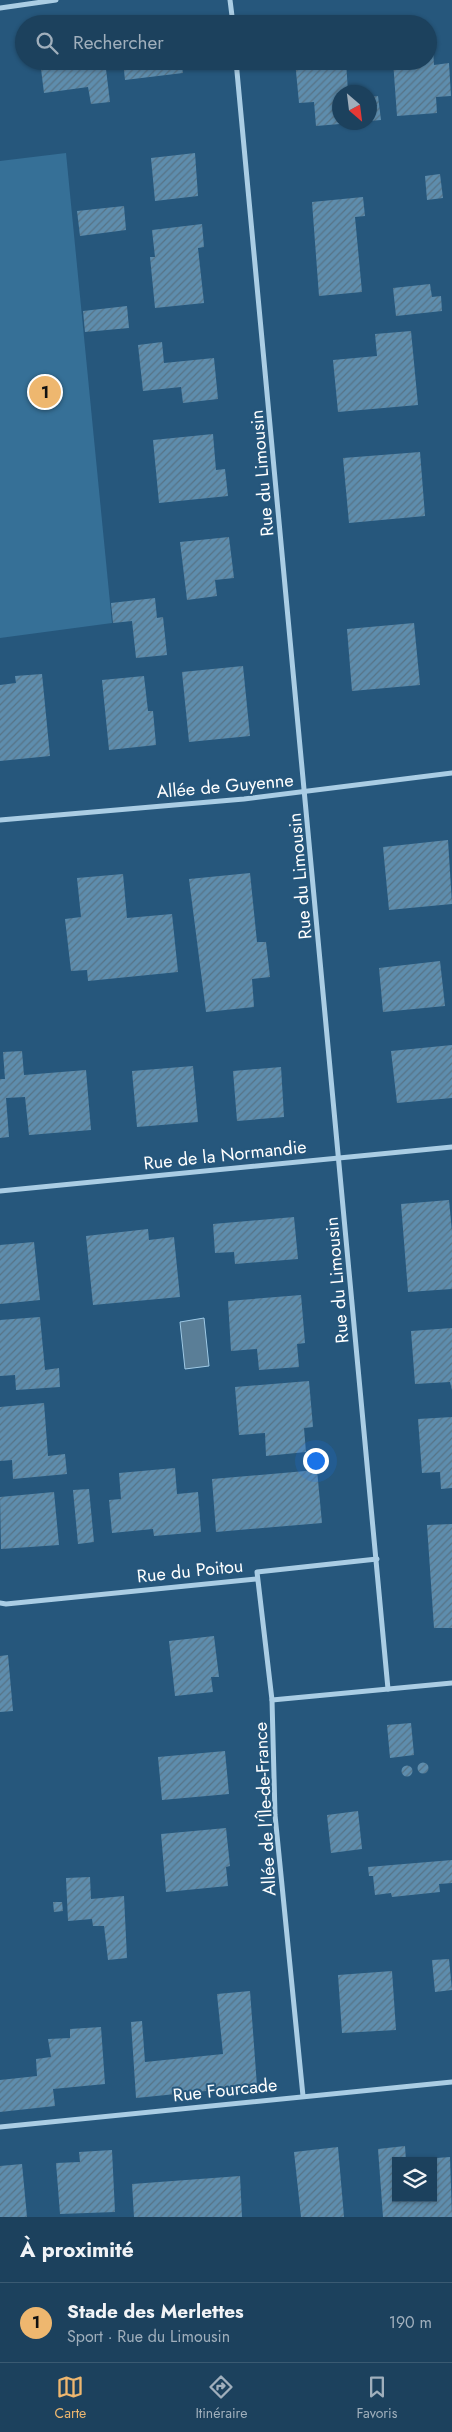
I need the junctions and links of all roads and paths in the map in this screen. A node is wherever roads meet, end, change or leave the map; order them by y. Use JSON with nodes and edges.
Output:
{"nodes":[{"id":1,"x":56,"y":0,"type":"edge"},
{"id":2,"x":230,"y":0,"type":"edge"},
{"id":3,"x":0,"y":8,"type":"edge"},
{"id":4,"x":232,"y":15,"type":"edge"},
{"id":5,"x":237,"y":70,"type":"edge"},
{"id":6,"x":452,"y":773,"type":"edge"},
{"id":7,"x":306,"y":792,"type":"junction"},
{"id":8,"x":0,"y":820,"type":"edge"},
{"id":9,"x":452,"y":1147,"type":"edge"},
{"id":10,"x":339,"y":1158,"type":"junction"},
{"id":11,"x":0,"y":1190,"type":"edge"},
{"id":12,"x":377,"y":1559,"type":"junction"},
{"id":13,"x":257,"y":1578,"type":"junction"},
{"id":14,"x":0,"y":1603,"type":"edge"},
{"id":15,"x":452,"y":1682,"type":"edge"},
{"id":16,"x":388,"y":1689,"type":"junction"},
{"id":17,"x":272,"y":1700,"type":"junction"},
{"id":18,"x":452,"y":2082,"type":"edge"},
{"id":19,"x":303,"y":2096,"type":"junction"},
{"id":20,"x":0,"y":2127,"type":"edge"}],
"edges":[{"from":1,"to":3,"type":"street"},
{"from":2,"to":4,"type":"street"},
{"from":5,"to":7,"type":"street","name":"Rue du Limousin"},
{"from":6,"to":7,"type":"street","name":"Allée de Guyenne"},
{"from":7,"to":8,"type":"street","name":"Allée de Guyenne"},
{"from":7,"to":10,"type":"street","name":"Rue du Limousin"},
{"from":9,"to":10,"type":"street","name":"Rue de la Normandie"},
{"from":10,"to":11,"type":"street","name":"Rue de la Normandie"},
{"from":10,"to":12,"type":"street","name":"Rue du Limousin"},
{"from":12,"to":13,"type":"street","name":"Rue du Poitou"},
{"from":12,"to":16,"type":"street","name":"Rue du Limousin"},
{"from":13,"to":14,"type":"street","name":"Rue du Poitou"},
{"from":13,"to":17,"type":"street"},
{"from":15,"to":16,"type":"street","name":"Allée de l'Île-de-France"},
{"from":16,"to":17,"type":"street","name":"Allée de l'Île-de-France"},
{"from":17,"to":19,"type":"street","name":"Allée de l'Île-de-France"},
{"from":18,"to":19,"type":"street","name":"Rue Fourcade"},
{"from":19,"to":20,"type":"street","name":"Rue Fourcade"}]}
